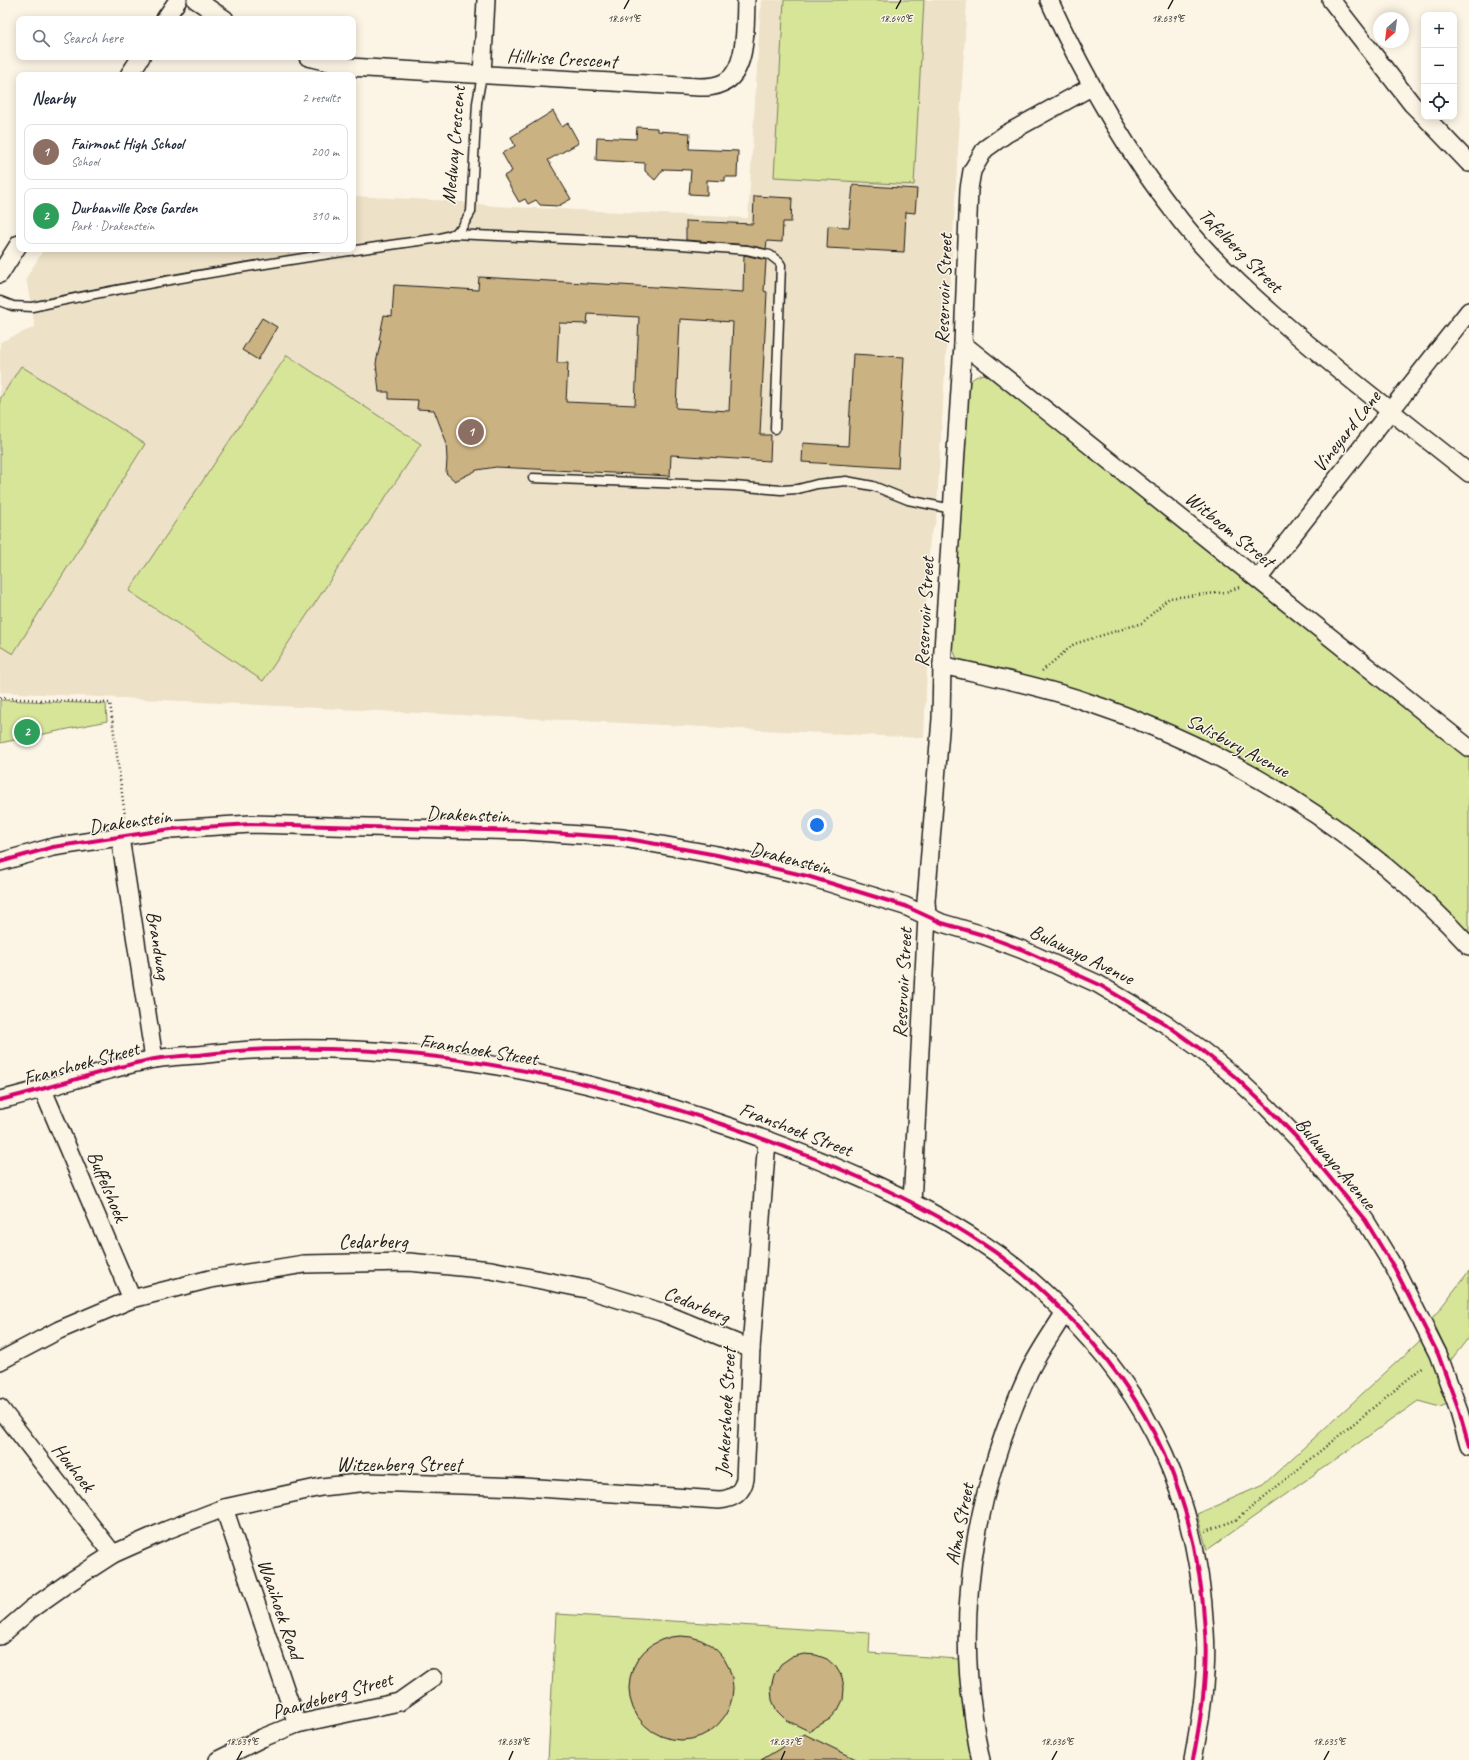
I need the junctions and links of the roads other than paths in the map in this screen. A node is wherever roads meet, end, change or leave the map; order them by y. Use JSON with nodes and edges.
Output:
{"nodes":[{"id":1,"x":178,"y":0,"type":"edge"},
{"id":2,"x":196,"y":0,"type":"edge"},
{"id":3,"x":486,"y":0,"type":"edge"},
{"id":4,"x":746,"y":0,"type":"edge"},
{"id":5,"x":1049,"y":0,"type":"edge"},
{"id":6,"x":1331,"y":0,"type":"edge"},
{"id":7,"x":167,"y":16,"type":"edge"},
{"id":8,"x":220,"y":16,"type":"edge"},
{"id":9,"x":139,"y":60,"type":"edge"},
{"id":10,"x":320,"y":60,"type":"edge"},
{"id":11,"x":131,"y":72,"type":"edge"},
{"id":12,"x":482,"y":75,"type":"junction"},
{"id":13,"x":1091,"y":87,"type":"junction"},
{"id":14,"x":1421,"y":114,"type":"edge"},
{"id":15,"x":1427,"y":120,"type":"edge"},
{"id":16,"x":1469,"y":163,"type":"edge"},
{"id":17,"x":453,"y":234,"type":"junction"},
{"id":18,"x":356,"y":250,"type":"edge"},
{"id":19,"x":343,"y":252,"type":"edge"},
{"id":20,"x":10,"y":254,"type":"edge"},
{"id":21,"x":0,"y":274,"type":"edge"},
{"id":22,"x":0,"y":301,"type":"edge"},
{"id":23,"x":1469,"y":311,"type":"edge"},
{"id":24,"x":963,"y":344,"type":"junction"},
{"id":25,"x":1390,"y":410,"type":"junction"},
{"id":26,"x":775,"y":429,"type":"dead end"},
{"id":27,"x":1469,"y":474,"type":"edge"},
{"id":28,"x":533,"y":478,"type":"dead end"},
{"id":29,"x":952,"y":509,"type":"junction"},
{"id":30,"x":1258,"y":579,"type":"junction"},
{"id":31,"x":942,"y":666,"type":"junction"},
{"id":32,"x":1469,"y":748,"type":"edge"},
{"id":33,"x":120,"y":837,"type":"junction"},
{"id":34,"x":0,"y":862,"type":"edge"},
{"id":35,"x":927,"y":916,"type":"junction"},
{"id":36,"x":1469,"y":946,"type":"edge"},
{"id":37,"x":154,"y":1059,"type":"junction"},
{"id":38,"x":43,"y":1090,"type":"junction"},
{"id":39,"x":0,"y":1100,"type":"edge"},
{"id":40,"x":767,"y":1140,"type":"junction"},
{"id":41,"x":912,"y":1203,"type":"junction"},
{"id":42,"x":132,"y":1299,"type":"junction"},
{"id":43,"x":1065,"y":1312,"type":"junction"},
{"id":44,"x":751,"y":1349,"type":"junction"},
{"id":45,"x":0,"y":1361,"type":"edge"},
{"id":46,"x":0,"y":1408,"type":"edge"},
{"id":47,"x":1469,"y":1446,"type":"edge"},
{"id":48,"x":738,"y":1493,"type":"joint"},
{"id":49,"x":224,"y":1508,"type":"junction"},
{"id":50,"x":113,"y":1554,"type":"junction"},
{"id":51,"x":0,"y":1636,"type":"edge"},
{"id":52,"x":433,"y":1678,"type":"dead end"},
{"id":53,"x":297,"y":1724,"type":"junction"},
{"id":54,"x":218,"y":1760,"type":"edge"},
{"id":55,"x":982,"y":1760,"type":"edge"},
{"id":56,"x":1193,"y":1760,"type":"edge"}],
"edges":[{"from":1,"to":7,"type":"street"},
{"from":2,"to":8,"type":"street"},
{"from":3,"to":12,"type":"street","name":"Medway Crescent"},
{"from":4,"to":12,"type":"street","name":"Hillrise Crescent"},
{"from":5,"to":13,"type":"street","name":"Tafelberg Street"},
{"from":6,"to":14,"type":"street"},
{"from":9,"to":11,"type":"street"},
{"from":10,"to":12,"type":"street","name":"Hillrise Crescent"},
{"from":12,"to":17,"type":"lane","name":"Medway Crescent"},
{"from":13,"to":24,"type":"street","name":"Reservoir Street"},
{"from":13,"to":25,"type":"street","name":"Tafelberg Street"},
{"from":15,"to":16,"type":"street"},
{"from":17,"to":18,"type":"lane","name":"Medway Crescent"},
{"from":17,"to":26,"type":"lane"},
{"from":19,"to":22,"type":"lane","name":"Medway Crescent"},
{"from":20,"to":21,"type":"street"},
{"from":23,"to":25,"type":"street","name":"Vineyard Lane"},
{"from":24,"to":29,"type":"street","name":"Reservoir Street"},
{"from":24,"to":30,"type":"street","name":"Witboom Street"},
{"from":25,"to":27,"type":"street","name":"Tafelberg Street"},
{"from":25,"to":30,"type":"street","name":"Vineyard Lane"},
{"from":28,"to":29,"type":"lane"},
{"from":29,"to":31,"type":"street","name":"Reservoir Street"},
{"from":30,"to":32,"type":"street","name":"Witboom Street"},
{"from":31,"to":35,"type":"street","name":"Reservoir Street"},
{"from":31,"to":36,"type":"street","name":"Salisbury Avenue"},
{"from":33,"to":34,"type":"street","name":"Drakenstein"},
{"from":33,"to":35,"type":"street","name":"Drakenstein"},
{"from":33,"to":37,"type":"street","name":"Brandwag"},
{"from":35,"to":41,"type":"street","name":"Reservoir Street"},
{"from":35,"to":47,"type":"street","name":"Bulawayo Avenue"},
{"from":37,"to":38,"type":"street","name":"Franshoek Street"},
{"from":37,"to":40,"type":"street","name":"Franshoek Street"},
{"from":38,"to":39,"type":"street","name":"Franshoek Street"},
{"from":38,"to":42,"type":"street","name":"Buffelshoek"},
{"from":40,"to":41,"type":"street","name":"Franshoek Street"},
{"from":40,"to":44,"type":"street","name":"Jonkershoek Street"},
{"from":41,"to":43,"type":"street","name":"Franshoek Street"},
{"from":42,"to":44,"type":"street","name":"Cedarberg"},
{"from":42,"to":45,"type":"street","name":"Cedarberg"},
{"from":43,"to":55,"type":"street","name":"Alma Street"},
{"from":43,"to":56,"type":"street","name":"Franshoek Street"},
{"from":44,"to":48,"type":"street","name":"Jonkershoek Street"},
{"from":46,"to":50,"type":"street","name":"Houhoek"},
{"from":48,"to":49,"type":"street","name":"Witzenberg Street"},
{"from":49,"to":50,"type":"street","name":"Witzenberg Street"},
{"from":49,"to":53,"type":"street","name":"Waaihoek Road"},
{"from":50,"to":51,"type":"street","name":"Witzenberg Street"},
{"from":52,"to":53,"type":"street","name":"Paardeberg Street"},
{"from":53,"to":54,"type":"street","name":"Paardeberg Street"}]}
